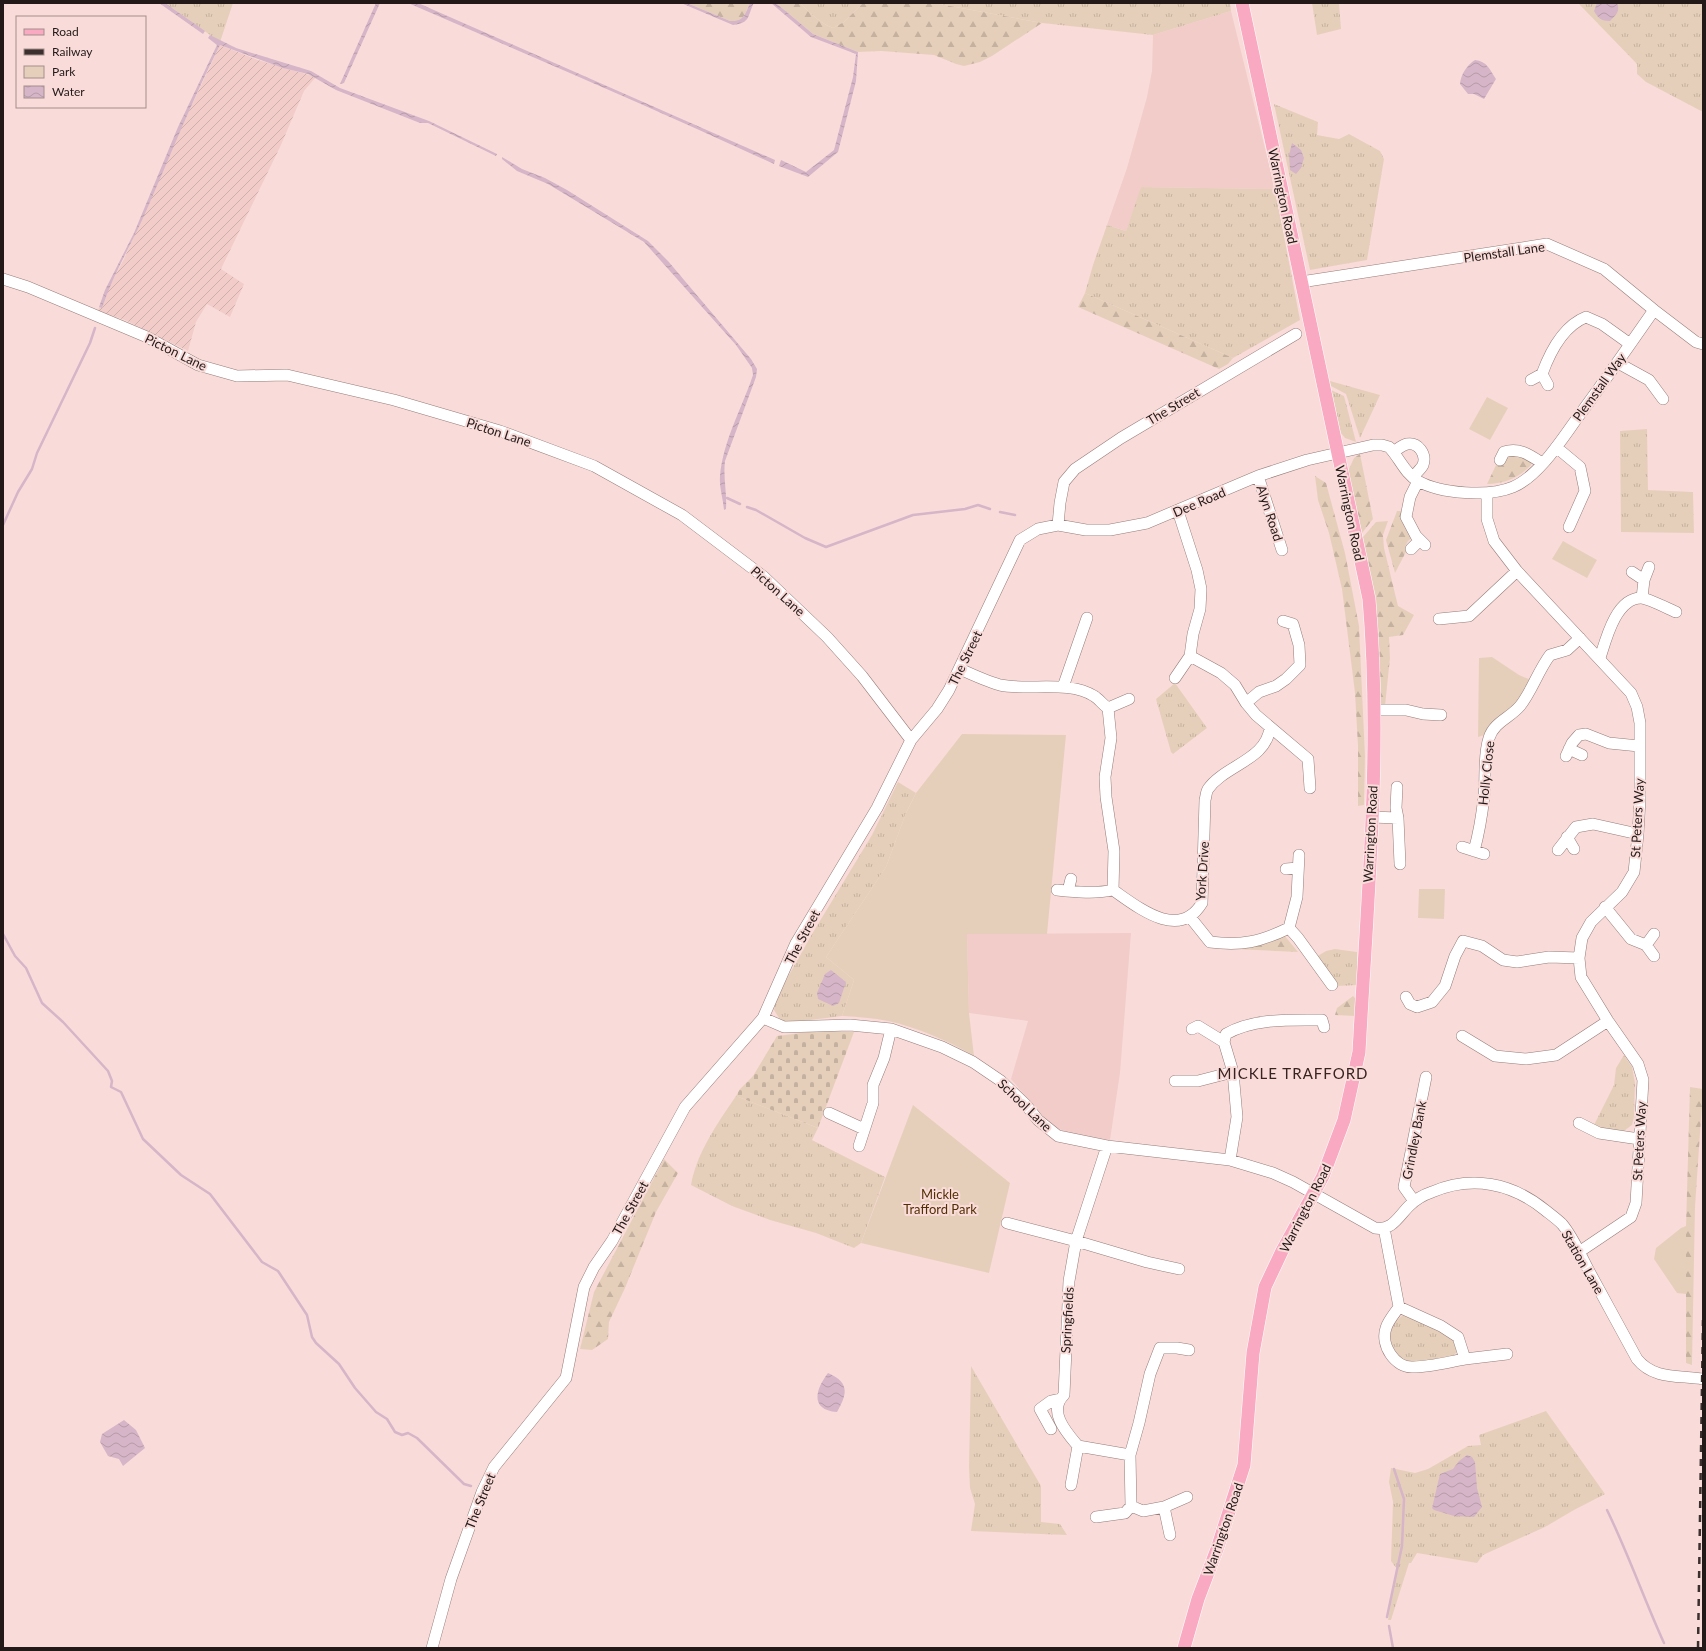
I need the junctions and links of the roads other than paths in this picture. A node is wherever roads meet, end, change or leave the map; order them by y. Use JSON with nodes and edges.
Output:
{"nodes":[{"id":1,"x":1242,"y":3,"type":"edge"},
{"id":2,"x":3,"y":279,"type":"edge"},
{"id":3,"x":1301,"y":282,"type":"junction"},
{"id":4,"x":1654,"y":310,"type":"junction"},
{"id":5,"x":1296,"y":334,"type":"dead end"},
{"id":6,"x":1630,"y":344,"type":"junction"},
{"id":7,"x":1703,"y":344,"type":"edge"},
{"id":8,"x":1618,"y":364,"type":"junction"},
{"id":9,"x":1542,"y":374,"type":"junction"},
{"id":10,"x":1532,"y":380,"type":"dead end"},
{"id":11,"x":1548,"y":385,"type":"dead end"},
{"id":12,"x":1663,"y":399,"type":"dead end"},
{"id":13,"x":1556,"y":447,"type":"junction"},
{"id":14,"x":1393,"y":452,"type":"junction"},
{"id":15,"x":1502,"y":452,"type":"dead end"},
{"id":16,"x":1338,"y":453,"type":"junction"},
{"id":17,"x":1542,"y":463,"type":"junction"},
{"id":18,"x":1258,"y":476,"type":"junction"},
{"id":19,"x":1416,"y":479,"type":"junction"},
{"id":20,"x":1487,"y":493,"type":"junction"},
{"id":21,"x":1178,"y":511,"type":"junction"},
{"id":22,"x":1058,"y":525,"type":"junction"},
{"id":23,"x":1569,"y":527,"type":"dead end"},
{"id":24,"x":1411,"y":549,"type":"dead end"},
{"id":25,"x":1282,"y":550,"type":"dead end"},
{"id":26,"x":1649,"y":567,"type":"dead end"},
{"id":27,"x":1517,"y":570,"type":"junction"},
{"id":28,"x":1632,"y":572,"type":"dead end"},
{"id":29,"x":1644,"y":580,"type":"junction"},
{"id":30,"x":1642,"y":598,"type":"junction"},
{"id":31,"x":1676,"y":612,"type":"dead end"},
{"id":32,"x":1087,"y":618,"type":"dead end"},
{"id":33,"x":1439,"y":619,"type":"dead end"},
{"id":34,"x":1283,"y":621,"type":"dead end"},
{"id":35,"x":1580,"y":638,"type":"junction"},
{"id":36,"x":1190,"y":656,"type":"junction"},
{"id":37,"x":1600,"y":658,"type":"junction"},
{"id":38,"x":960,"y":668,"type":"junction"},
{"id":39,"x":1175,"y":678,"type":"dead end"},
{"id":40,"x":1063,"y":687,"type":"junction"},
{"id":41,"x":1129,"y":699,"type":"dead end"},
{"id":42,"x":1246,"y":703,"type":"junction"},
{"id":43,"x":1108,"y":708,"type":"junction"},
{"id":44,"x":1374,"y":710,"type":"junction"},
{"id":45,"x":1441,"y":715,"type":"dead end"},
{"id":46,"x":1270,"y":727,"type":"junction"},
{"id":47,"x":911,"y":740,"type":"junction"},
{"id":48,"x":1639,"y":746,"type":"junction"},
{"id":49,"x":1582,"y":755,"type":"dead end"},
{"id":50,"x":1397,"y":787,"type":"dead end"},
{"id":51,"x":1310,"y":788,"type":"dead end"},
{"id":52,"x":1371,"y":817,"type":"junction"},
{"id":53,"x":1398,"y":818,"type":"junction"},
{"id":54,"x":1638,"y":834,"type":"junction"},
{"id":55,"x":1567,"y":837,"type":"junction"},
{"id":56,"x":1462,"y":846,"type":"dead end"},
{"id":57,"x":1574,"y":849,"type":"dead end"},
{"id":58,"x":1558,"y":850,"type":"dead end"},
{"id":59,"x":1299,"y":855,"type":"dead end"},
{"id":60,"x":1400,"y":864,"type":"dead end"},
{"id":61,"x":1298,"y":868,"type":"junction"},
{"id":62,"x":1286,"y":869,"type":"dead end"},
{"id":63,"x":1071,"y":879,"type":"dead end"},
{"id":64,"x":1113,"y":890,"type":"junction"},
{"id":65,"x":1605,"y":907,"type":"junction"},
{"id":66,"x":1190,"y":917,"type":"junction"},
{"id":67,"x":1289,"y":928,"type":"junction"},
{"id":68,"x":1654,"y":934,"type":"dead end"},
{"id":69,"x":1646,"y":945,"type":"junction"},
{"id":70,"x":1654,"y":956,"type":"dead end"},
{"id":71,"x":1579,"y":958,"type":"junction"},
{"id":72,"x":1332,"y":985,"type":"dead end"},
{"id":73,"x":1406,"y":997,"type":"dead end"},
{"id":74,"x":763,"y":1018,"type":"junction"},
{"id":75,"x":1608,"y":1021,"type":"junction"},
{"id":76,"x":1198,"y":1024,"type":"dead end"},
{"id":77,"x":1324,"y":1027,"type":"dead end"},
{"id":78,"x":891,"y":1029,"type":"junction"},
{"id":79,"x":1462,"y":1036,"type":"dead end"},
{"id":80,"x":1224,"y":1042,"type":"junction"},
{"id":81,"x":1233,"y":1072,"type":"junction"},
{"id":82,"x":1426,"y":1077,"type":"dead end"},
{"id":83,"x":1175,"y":1081,"type":"dead end"},
{"id":84,"x":829,"y":1113,"type":"dead end"},
{"id":85,"x":1579,"y":1123,"type":"dead end"},
{"id":86,"x":864,"y":1129,"type":"junction"},
{"id":87,"x":1640,"y":1139,"type":"junction"},
{"id":88,"x":859,"y":1146,"type":"dead end"},
{"id":89,"x":1107,"y":1146,"type":"junction"},
{"id":90,"x":1230,"y":1160,"type":"junction"},
{"id":91,"x":1315,"y":1193,"type":"junction"},
{"id":92,"x":1414,"y":1201,"type":"junction"},
{"id":93,"x":1007,"y":1223,"type":"dead end"},
{"id":94,"x":1384,"y":1228,"type":"junction"},
{"id":95,"x":1076,"y":1241,"type":"junction"},
{"id":96,"x":1579,"y":1252,"type":"junction"},
{"id":97,"x":1180,"y":1269,"type":"dead end"},
{"id":98,"x":1399,"y":1307,"type":"junction"},
{"id":99,"x":1189,"y":1350,"type":"dead end"},
{"id":100,"x":1507,"y":1354,"type":"dead end"},
{"id":101,"x":1465,"y":1359,"type":"junction"},
{"id":102,"x":1703,"y":1379,"type":"edge"},
{"id":103,"x":1060,"y":1399,"type":"junction"},
{"id":104,"x":1051,"y":1429,"type":"dead end"},
{"id":105,"x":1078,"y":1446,"type":"junction"},
{"id":106,"x":1130,"y":1455,"type":"junction"},
{"id":107,"x":1072,"y":1485,"type":"dead end"},
{"id":108,"x":1187,"y":1497,"type":"dead end"},
{"id":109,"x":1131,"y":1506,"type":"junction"},
{"id":110,"x":1164,"y":1507,"type":"junction"},
{"id":111,"x":1096,"y":1517,"type":"dead end"},
{"id":112,"x":1170,"y":1535,"type":"dead end"},
{"id":113,"x":432,"y":1648,"type":"edge"},
{"id":114,"x":1184,"y":1648,"type":"edge"}],
"edges":[{"from":1,"to":3,"type":"main road","name":"Warrington Road"},
{"from":2,"to":47,"type":"street","name":"Picton Lane"},
{"from":3,"to":4,"type":"street","name":"Plemstall Lane"},
{"from":3,"to":16,"type":"main road","name":"Warrington Road"},
{"from":4,"to":6,"type":"street","name":"Plemstall Way"},
{"from":4,"to":7,"type":"street","name":"Plemstall Lane"},
{"from":5,"to":22,"type":"street","name":"The Street"},
{"from":6,"to":8,"type":"street","name":"Plemstall Way"},
{"from":6,"to":9,"type":"street"},
{"from":8,"to":12,"type":"street"},
{"from":8,"to":13,"type":"street","name":"Plemstall Way"},
{"from":9,"to":10,"type":"street"},
{"from":9,"to":11,"type":"street"},
{"from":13,"to":17,"type":"street","name":"Plemstall Way"},
{"from":13,"to":23,"type":"street"},
{"from":14,"to":16,"type":"street"},
{"from":14,"to":19,"type":"street"},
{"from":14,"to":19,"type":"street"},
{"from":15,"to":17,"type":"street"},
{"from":16,"to":18,"type":"street","name":"Dee Road"},
{"from":16,"to":44,"type":"main road","name":"Warrington Road"},
{"from":17,"to":20,"type":"street","name":"Plemstall Way"},
{"from":18,"to":21,"type":"street","name":"Dee Road"},
{"from":18,"to":25,"type":"street","name":"Alyn Road"},
{"from":19,"to":20,"type":"street","name":"Plemstall Way"},
{"from":19,"to":24,"type":"street"},
{"from":20,"to":27,"type":"street","name":"St Peters Way"},
{"from":21,"to":22,"type":"street","name":"Dee Road"},
{"from":21,"to":36,"type":"street"},
{"from":22,"to":38,"type":"street","name":"The Street"},
{"from":26,"to":29,"type":"street"},
{"from":27,"to":33,"type":"street"},
{"from":27,"to":35,"type":"street","name":"St Peters Way"},
{"from":28,"to":29,"type":"street"},
{"from":29,"to":30,"type":"street"},
{"from":30,"to":31,"type":"street"},
{"from":30,"to":37,"type":"street"},
{"from":32,"to":40,"type":"street"},
{"from":34,"to":42,"type":"street"},
{"from":35,"to":37,"type":"street","name":"St Peters Way"},
{"from":35,"to":56,"type":"street","name":"Holly Close"},
{"from":36,"to":39,"type":"street"},
{"from":36,"to":42,"type":"street"},
{"from":37,"to":48,"type":"street","name":"St Peters Way"},
{"from":38,"to":40,"type":"street"},
{"from":38,"to":47,"type":"street","name":"The Street"},
{"from":40,"to":43,"type":"street"},
{"from":41,"to":43,"type":"street"},
{"from":42,"to":46,"type":"street"},
{"from":43,"to":64,"type":"street"},
{"from":44,"to":45,"type":"street"},
{"from":44,"to":52,"type":"main road","name":"Warrington Road"},
{"from":46,"to":51,"type":"street"},
{"from":46,"to":66,"type":"street","name":"York Drive"},
{"from":47,"to":74,"type":"street","name":"The Street"},
{"from":48,"to":49,"type":"street"},
{"from":48,"to":54,"type":"street","name":"St Peters Way"},
{"from":50,"to":53,"type":"street"},
{"from":52,"to":53,"type":"street"},
{"from":52,"to":91,"type":"main road","name":"Warrington Road"},
{"from":53,"to":60,"type":"street"},
{"from":54,"to":55,"type":"street"},
{"from":54,"to":65,"type":"street","name":"St Peters Way"},
{"from":55,"to":57,"type":"street"},
{"from":55,"to":58,"type":"street"},
{"from":59,"to":61,"type":"street"},
{"from":61,"to":62,"type":"street"},
{"from":61,"to":67,"type":"street"},
{"from":63,"to":64,"type":"street"},
{"from":64,"to":66,"type":"street","name":"York Drive"},
{"from":65,"to":69,"type":"street"},
{"from":65,"to":71,"type":"street","name":"St Peters Way"},
{"from":66,"to":67,"type":"street"},
{"from":67,"to":72,"type":"street"},
{"from":68,"to":69,"type":"street"},
{"from":69,"to":70,"type":"street"},
{"from":71,"to":73,"type":"street"},
{"from":71,"to":75,"type":"street","name":"St Peters Way"},
{"from":74,"to":78,"type":"street","name":"School Lane"},
{"from":74,"to":113,"type":"street","name":"The Street"},
{"from":75,"to":79,"type":"street"},
{"from":75,"to":87,"type":"street","name":"St Peters Way"},
{"from":76,"to":80,"type":"street"},
{"from":77,"to":80,"type":"street"},
{"from":78,"to":86,"type":"street"},
{"from":78,"to":89,"type":"street","name":"School Lane"},
{"from":80,"to":81,"type":"street"},
{"from":81,"to":83,"type":"street"},
{"from":81,"to":90,"type":"street"},
{"from":82,"to":92,"type":"street","name":"Grindley Bank"},
{"from":84,"to":86,"type":"street"},
{"from":85,"to":87,"type":"street"},
{"from":86,"to":88,"type":"street"},
{"from":87,"to":96,"type":"street","name":"St Peters Way"},
{"from":89,"to":90,"type":"street","name":"School Lane"},
{"from":89,"to":95,"type":"street","name":"Springfields"},
{"from":90,"to":91,"type":"street","name":"School Lane"},
{"from":91,"to":94,"type":"street"},
{"from":91,"to":114,"type":"main road","name":"Warrington Road"},
{"from":92,"to":94,"type":"street","name":"Station Lane"},
{"from":92,"to":96,"type":"street","name":"Station Lane"},
{"from":93,"to":95,"type":"street"},
{"from":94,"to":98,"type":"street"},
{"from":95,"to":97,"type":"street"},
{"from":95,"to":103,"type":"street","name":"Springfields"},
{"from":96,"to":102,"type":"street","name":"Station Lane"},
{"from":98,"to":101,"type":"street"},
{"from":98,"to":101,"type":"street"},
{"from":99,"to":106,"type":"street"},
{"from":100,"to":101,"type":"street"},
{"from":103,"to":104,"type":"street"},
{"from":103,"to":105,"type":"street","name":"Springfields"},
{"from":105,"to":106,"type":"street"},
{"from":105,"to":107,"type":"street"},
{"from":106,"to":109,"type":"street"},
{"from":108,"to":110,"type":"street"},
{"from":109,"to":110,"type":"street"},
{"from":109,"to":111,"type":"street"},
{"from":110,"to":112,"type":"street"}]}
